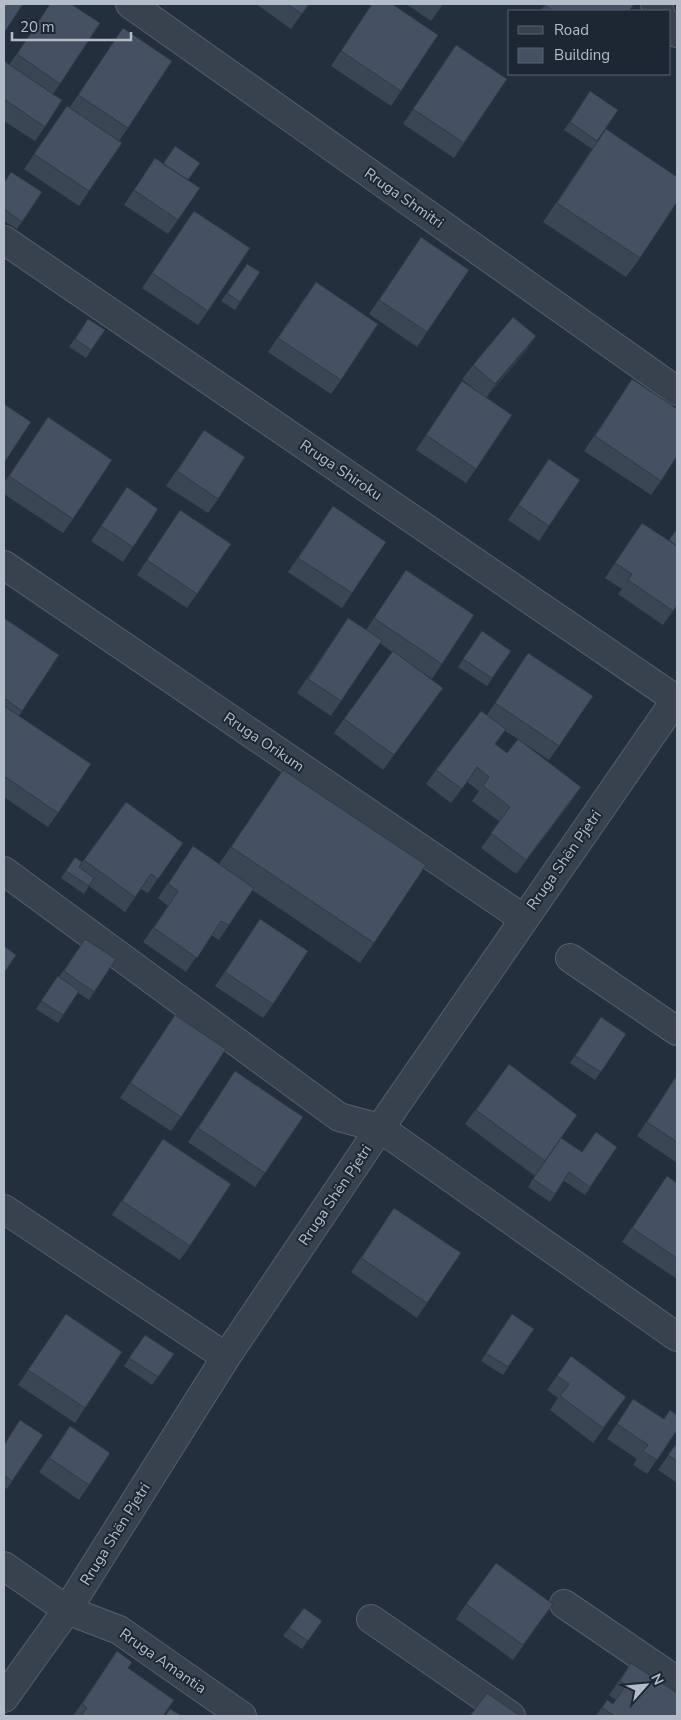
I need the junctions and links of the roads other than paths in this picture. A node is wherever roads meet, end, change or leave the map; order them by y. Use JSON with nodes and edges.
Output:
{"nodes":[{"id":1,"x":130,"y":4,"type":"edge"},
{"id":2,"x":4,"y":240,"type":"edge"},
{"id":3,"x":677,"y":392,"type":"edge"},
{"id":4,"x":4,"y":565,"type":"edge"},
{"id":5,"x":677,"y":699,"type":"edge"},
{"id":6,"x":4,"y":871,"type":"edge"},
{"id":7,"x":524,"y":919,"type":"junction"},
{"id":8,"x":570,"y":958,"type":"dead end"},
{"id":9,"x":677,"y":1031,"type":"edge"},
{"id":10,"x":380,"y":1128,"type":"junction"},
{"id":11,"x":4,"y":1208,"type":"edge"},
{"id":12,"x":677,"y":1337,"type":"edge"},
{"id":13,"x":226,"y":1357,"type":"junction"},
{"id":14,"x":4,"y":1566,"type":"edge"},
{"id":15,"x":564,"y":1604,"type":"dead end"},
{"id":16,"x":67,"y":1610,"type":"junction"},
{"id":17,"x":371,"y":1619,"type":"dead end"},
{"id":18,"x":677,"y":1681,"type":"edge"},
{"id":19,"x":4,"y":1698,"type":"edge"},
{"id":20,"x":242,"y":1716,"type":"edge"},
{"id":21,"x":511,"y":1716,"type":"edge"}],
"edges":[{"from":1,"to":3,"type":"street","name":"Rruga Shmitri"},
{"from":2,"to":5,"type":"street","name":"Rruga Shiroku"},
{"from":4,"to":7,"type":"street","name":"Rruga Orikum"},
{"from":5,"to":7,"type":"street","name":"Rruga Shën Pjetri"},
{"from":6,"to":10,"type":"street"},
{"from":7,"to":10,"type":"street","name":"Rruga Shën Pjetri"},
{"from":8,"to":9,"type":"street"},
{"from":10,"to":12,"type":"street"},
{"from":10,"to":13,"type":"street","name":"Rruga Shën Pjetri"},
{"from":11,"to":13,"type":"street"},
{"from":13,"to":16,"type":"street","name":"Rruga Shën Pjetri"},
{"from":14,"to":16,"type":"street","name":"Rruga Amantia"},
{"from":15,"to":18,"type":"street"},
{"from":16,"to":19,"type":"street","name":"Rruga Shën Pjetri"},
{"from":16,"to":20,"type":"street","name":"Rruga Amantia"},
{"from":17,"to":21,"type":"street"}]}
